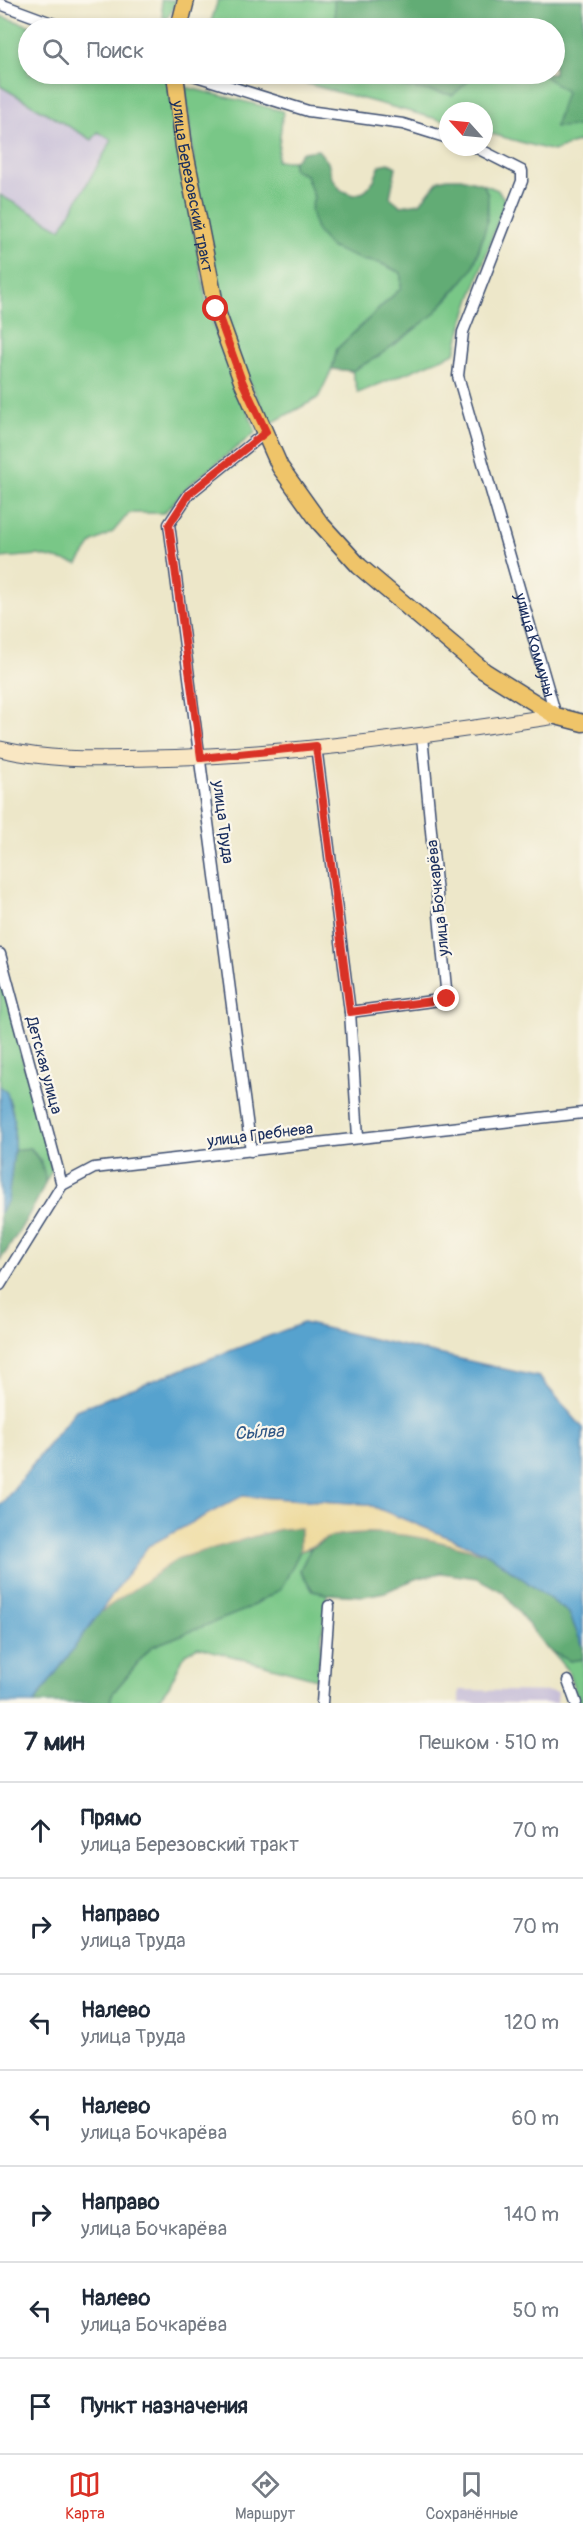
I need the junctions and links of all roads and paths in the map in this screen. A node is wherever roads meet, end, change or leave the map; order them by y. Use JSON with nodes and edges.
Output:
{"nodes":[{"id":1,"x":186,"y":0,"type":"edge"},
{"id":2,"x":0,"y":4,"type":"edge"},
{"id":3,"x":38,"y":18,"type":"edge"},
{"id":4,"x":182,"y":18,"type":"edge"},
{"id":5,"x":176,"y":84,"type":"edge"},
{"id":6,"x":222,"y":84,"type":"edge"},
{"id":7,"x":439,"y":135,"type":"edge"},
{"id":8,"x":493,"y":156,"type":"edge"},
{"id":9,"x":266,"y":432,"type":"junction"},
{"id":10,"x":556,"y":716,"type":"junction"},
{"id":11,"x":583,"y":723,"type":"edge"},
{"id":12,"x":422,"y":736,"type":"junction"},
{"id":13,"x":316,"y":746,"type":"junction"},
{"id":14,"x":0,"y":749,"type":"edge"},
{"id":15,"x":201,"y":758,"type":"junction"},
{"id":16,"x":0,"y":954,"type":"edge"},
{"id":17,"x":350,"y":1012,"type":"junction"},
{"id":18,"x":583,"y":1113,"type":"edge"},
{"id":19,"x":358,"y":1137,"type":"junction"},
{"id":20,"x":251,"y":1151,"type":"junction"},
{"id":21,"x":62,"y":1185,"type":"junction"},
{"id":22,"x":0,"y":1285,"type":"edge"},
{"id":23,"x":329,"y":1606,"type":"dead end"},
{"id":24,"x":568,"y":1681,"type":"dead end"},
{"id":25,"x":322,"y":1703,"type":"edge"},
{"id":26,"x":576,"y":1703,"type":"edge"}],
"edges":[{"from":1,"to":4,"type":"main road"},
{"from":2,"to":3,"type":"street"},
{"from":5,"to":9,"type":"main road","name":"улица Березовский тракт"},
{"from":6,"to":7,"type":"street"},
{"from":8,"to":10,"type":"street","name":"улица Коммуны"},
{"from":9,"to":10,"type":"main road","name":"улица Коммуны"},
{"from":9,"to":15,"type":"street","name":"улица Труда"},
{"from":10,"to":11,"type":"main road"},
{"from":10,"to":12,"type":"street"},
{"from":12,"to":13,"type":"street"},
{"from":12,"to":17,"type":"street","name":"улица Бочкарёва"},
{"from":13,"to":15,"type":"street"},
{"from":13,"to":17,"type":"street"},
{"from":14,"to":15,"type":"street"},
{"from":15,"to":20,"type":"street","name":"улица Труда"},
{"from":16,"to":21,"type":"street","name":"Детская улица"},
{"from":17,"to":19,"type":"street"},
{"from":18,"to":19,"type":"street","name":"улица Гребнева"},
{"from":19,"to":20,"type":"street","name":"улица Гребнева"},
{"from":20,"to":21,"type":"street","name":"улица Гребнева"},
{"from":21,"to":22,"type":"street"},
{"from":23,"to":25,"type":"street"},
{"from":24,"to":26,"type":"street"}]}
